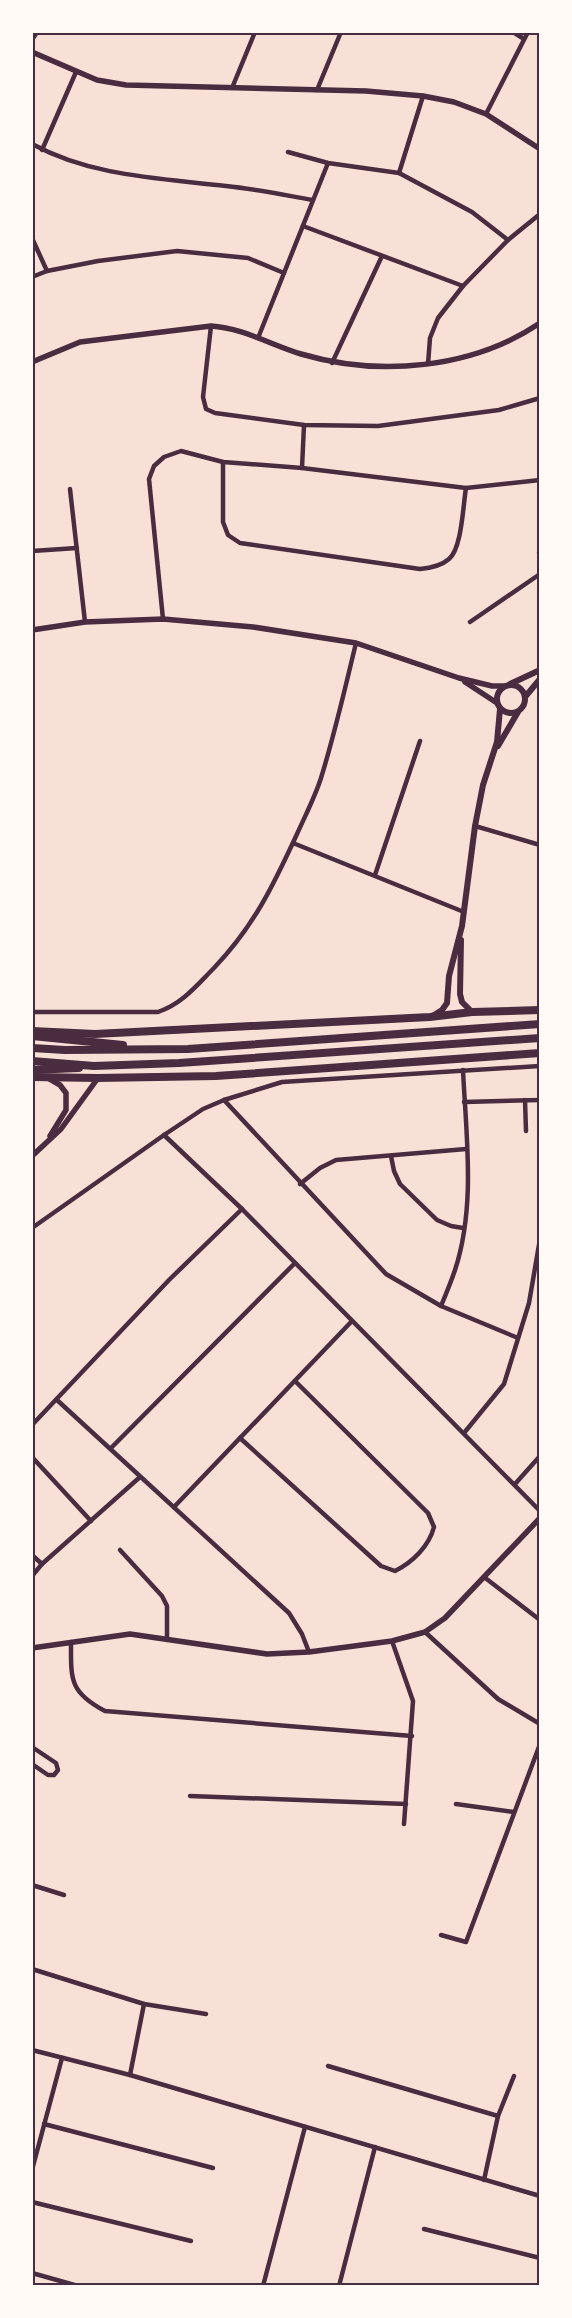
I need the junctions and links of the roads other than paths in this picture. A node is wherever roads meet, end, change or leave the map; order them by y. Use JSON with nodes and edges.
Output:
{"nodes":[{"id":1,"x":37,"y":32,"type":"edge"},
{"id":2,"x":255,"y":32,"type":"edge"},
{"id":3,"x":340,"y":32,"type":"edge"},
{"id":4,"x":513,"y":32,"type":"edge"},
{"id":5,"x":528,"y":32,"type":"edge"},
{"id":6,"x":524,"y":39,"type":"junction"},
{"id":7,"x":32,"y":40,"type":"edge"},
{"id":8,"x":32,"y":52,"type":"edge"},
{"id":9,"x":76,"y":72,"type":"junction"},
{"id":10,"x":232,"y":88,"type":"junction"},
{"id":11,"x":317,"y":90,"type":"junction"},
{"id":12,"x":423,"y":96,"type":"junction"},
{"id":13,"x":486,"y":114,"type":"junction"},
{"id":14,"x":32,"y":144,"type":"edge"},
{"id":15,"x":540,"y":149,"type":"edge"},
{"id":16,"x":42,"y":150,"type":"junction"},
{"id":17,"x":288,"y":152,"type":"dead end"},
{"id":18,"x":328,"y":163,"type":"junction"},
{"id":19,"x":399,"y":173,"type":"junction"},
{"id":20,"x":313,"y":200,"type":"junction"},
{"id":21,"x":540,"y":214,"type":"edge"},
{"id":22,"x":303,"y":226,"type":"junction"},
{"id":23,"x":32,"y":238,"type":"edge"},
{"id":24,"x":508,"y":240,"type":"junction"},
{"id":25,"x":382,"y":256,"type":"junction"},
{"id":26,"x":47,"y":271,"type":"junction"},
{"id":27,"x":284,"y":274,"type":"junction"},
{"id":28,"x":32,"y":277,"type":"edge"},
{"id":29,"x":463,"y":286,"type":"junction"},
{"id":30,"x":540,"y":323,"type":"edge"},
{"id":31,"x":211,"y":326,"type":"junction"},
{"id":32,"x":258,"y":338,"type":"junction"},
{"id":33,"x":32,"y":362,"type":"edge"},
{"id":34,"x":332,"y":362,"type":"junction"},
{"id":35,"x":428,"y":364,"type":"junction"},
{"id":36,"x":540,"y":398,"type":"edge"},
{"id":37,"x":304,"y":424,"type":"junction"},
{"id":38,"x":223,"y":462,"type":"junction"},
{"id":39,"x":302,"y":468,"type":"junction"},
{"id":40,"x":540,"y":480,"type":"edge"},
{"id":41,"x":466,"y":488,"type":"junction"},
{"id":42,"x":70,"y":489,"type":"dead end"},
{"id":43,"x":76,"y":548,"type":"junction"},
{"id":44,"x":32,"y":551,"type":"edge"},
{"id":45,"x":540,"y":574,"type":"edge"},
{"id":46,"x":163,"y":619,"type":"junction"},
{"id":47,"x":85,"y":622,"type":"junction"},
{"id":48,"x":470,"y":622,"type":"dead end"},
{"id":49,"x":32,"y":630,"type":"edge"},
{"id":50,"x":356,"y":643,"type":"junction"},
{"id":51,"x":540,"y":670,"type":"edge"},
{"id":52,"x":459,"y":678,"type":"junction"},
{"id":53,"x":540,"y":679,"type":"edge"},
{"id":54,"x":507,"y":685,"type":"junction"},
{"id":55,"x":525,"y":697,"type":"junction"},
{"id":56,"x":498,"y":706,"type":"junction"},
{"id":57,"x":518,"y":712,"type":"junction"},
{"id":58,"x":420,"y":741,"type":"dead end"},
{"id":59,"x":495,"y":752,"type":"junction"},
{"id":60,"x":475,"y":826,"type":"junction"},
{"id":61,"x":293,"y":842,"type":"junction"},
{"id":62,"x":540,"y":845,"type":"edge"},
{"id":63,"x":374,"y":876,"type":"junction"},
{"id":64,"x":464,"y":912,"type":"junction"},
{"id":65,"x":462,"y":926,"type":"junction"},
{"id":66,"x":540,"y":1010,"type":"edge"},
{"id":67,"x":34,"y":1012,"type":"edge"},
{"id":68,"x":472,"y":1012,"type":"junction"},
{"id":69,"x":430,"y":1017,"type":"junction"},
{"id":70,"x":540,"y":1024,"type":"edge"},
{"id":71,"x":32,"y":1031,"type":"edge"},
{"id":72,"x":32,"y":1036,"type":"edge"},
{"id":73,"x":540,"y":1038,"type":"edge"},
{"id":74,"x":32,"y":1048,"type":"edge"},
{"id":75,"x":150,"y":1049,"type":"junction"},
{"id":76,"x":540,"y":1053,"type":"edge"},
{"id":77,"x":32,"y":1061,"type":"edge"},
{"id":78,"x":94,"y":1066,"type":"junction"},
{"id":79,"x":539,"y":1066,"type":"edge"},
{"id":80,"x":32,"y":1070,"type":"edge"},
{"id":81,"x":462,"y":1070,"type":"junction"},
{"id":82,"x":32,"y":1077,"type":"edge"},
{"id":83,"x":47,"y":1078,"type":"junction"},
{"id":84,"x":98,"y":1078,"type":"junction"},
{"id":85,"x":540,"y":1079,"type":"edge"},
{"id":86,"x":224,"y":1100,"type":"junction"},
{"id":87,"x":525,"y":1100,"type":"junction"},
{"id":88,"x":540,"y":1100,"type":"edge"},
{"id":89,"x":464,"y":1102,"type":"junction"},
{"id":90,"x":526,"y":1132,"type":"dead end"},
{"id":91,"x":164,"y":1135,"type":"junction"},
{"id":92,"x":48,"y":1140,"type":"junction"},
{"id":93,"x":466,"y":1149,"type":"junction"},
{"id":94,"x":32,"y":1156,"type":"edge"},
{"id":95,"x":391,"y":1156,"type":"junction"},
{"id":96,"x":300,"y":1184,"type":"junction"},
{"id":97,"x":242,"y":1209,"type":"junction"},
{"id":98,"x":32,"y":1228,"type":"edge"},
{"id":99,"x":464,"y":1228,"type":"junction"},
{"id":100,"x":540,"y":1240,"type":"edge"},
{"id":101,"x":295,"y":1263,"type":"junction"},
{"id":102,"x":441,"y":1306,"type":"junction"},
{"id":103,"x":351,"y":1322,"type":"junction"},
{"id":104,"x":518,"y":1338,"type":"junction"},
{"id":105,"x":295,"y":1381,"type":"junction"},
{"id":106,"x":57,"y":1400,"type":"junction"},
{"id":107,"x":32,"y":1425,"type":"edge"},
{"id":108,"x":464,"y":1432,"type":"junction"},
{"id":109,"x":240,"y":1438,"type":"junction"},
{"id":110,"x":111,"y":1448,"type":"junction"},
{"id":111,"x":32,"y":1456,"type":"edge"},
{"id":112,"x":540,"y":1456,"type":"edge"},
{"id":113,"x":140,"y":1477,"type":"junction"},
{"id":114,"x":515,"y":1484,"type":"junction"},
{"id":115,"x":174,"y":1507,"type":"junction"},
{"id":116,"x":540,"y":1511,"type":"edge"},
{"id":117,"x":540,"y":1518,"type":"edge"},
{"id":118,"x":91,"y":1521,"type":"junction"},
{"id":119,"x":120,"y":1550,"type":"dead end"},
{"id":120,"x":32,"y":1555,"type":"edge"},
{"id":121,"x":42,"y":1564,"type":"junction"},
{"id":122,"x":32,"y":1576,"type":"edge"},
{"id":123,"x":484,"y":1576,"type":"junction"},
{"id":124,"x":540,"y":1620,"type":"edge"},
{"id":125,"x":425,"y":1632,"type":"junction"},
{"id":126,"x":167,"y":1640,"type":"junction"},
{"id":127,"x":392,"y":1641,"type":"junction"},
{"id":128,"x":72,"y":1642,"type":"junction"},
{"id":129,"x":32,"y":1648,"type":"edge"},
{"id":130,"x":309,"y":1652,"type":"junction"},
{"id":131,"x":540,"y":1724,"type":"edge"},
{"id":132,"x":412,"y":1736,"type":"junction"},
{"id":133,"x":540,"y":1744,"type":"edge"},
{"id":134,"x":32,"y":1747,"type":"edge"},
{"id":135,"x":539,"y":1752,"type":"edge"},
{"id":136,"x":32,"y":1764,"type":"edge"},
{"id":137,"x":190,"y":1796,"type":"dead end"},
{"id":138,"x":406,"y":1804,"type":"junction"},
{"id":139,"x":456,"y":1804,"type":"dead end"},
{"id":140,"x":514,"y":1812,"type":"junction"},
{"id":141,"x":404,"y":1824,"type":"dead end"},
{"id":142,"x":32,"y":1885,"type":"edge"},
{"id":143,"x":64,"y":1895,"type":"dead end"},
{"id":144,"x":441,"y":1935,"type":"dead end"},
{"id":145,"x":32,"y":1970,"type":"edge"},
{"id":146,"x":144,"y":2004,"type":"junction"},
{"id":147,"x":206,"y":2014,"type":"dead end"},
{"id":148,"x":32,"y":2050,"type":"edge"},
{"id":149,"x":62,"y":2058,"type":"junction"},
{"id":150,"x":328,"y":2066,"type":"dead end"},
{"id":151,"x":130,"y":2076,"type":"junction"},
{"id":152,"x":514,"y":2076,"type":"dead end"},
{"id":153,"x":498,"y":2116,"type":"junction"},
{"id":154,"x":44,"y":2124,"type":"junction"},
{"id":155,"x":305,"y":2127,"type":"junction"},
{"id":156,"x":375,"y":2148,"type":"junction"},
{"id":157,"x":212,"y":2168,"type":"dead end"},
{"id":158,"x":32,"y":2170,"type":"edge"},
{"id":159,"x":484,"y":2180,"type":"junction"},
{"id":160,"x":540,"y":2196,"type":"edge"},
{"id":161,"x":32,"y":2202,"type":"edge"},
{"id":162,"x":424,"y":2229,"type":"dead end"},
{"id":163,"x":191,"y":2242,"type":"dead end"},
{"id":164,"x":540,"y":2258,"type":"edge"},
{"id":165,"x":32,"y":2273,"type":"edge"},
{"id":166,"x":78,"y":2286,"type":"edge"},
{"id":167,"x":263,"y":2286,"type":"edge"},
{"id":168,"x":339,"y":2286,"type":"edge"}],
"edges":[{"from":1,"to":7,"type":"street"},
{"from":2,"to":10,"type":"street"},
{"from":3,"to":11,"type":"street"},
{"from":4,"to":6,"type":"street"},
{"from":5,"to":6,"type":"street"},
{"from":6,"to":13,"type":"street"},
{"from":8,"to":9,"type":"street"},
{"from":9,"to":10,"type":"street"},
{"from":9,"to":16,"type":"street"},
{"from":10,"to":11,"type":"street"},
{"from":11,"to":12,"type":"street"},
{"from":12,"to":13,"type":"street"},
{"from":12,"to":19,"type":"street"},
{"from":13,"to":15,"type":"street"},
{"from":14,"to":16,"type":"street"},
{"from":16,"to":20,"type":"street"},
{"from":17,"to":18,"type":"street"},
{"from":18,"to":19,"type":"street"},
{"from":18,"to":20,"type":"street"},
{"from":19,"to":24,"type":"street"},
{"from":20,"to":22,"type":"street"},
{"from":21,"to":24,"type":"street"},
{"from":22,"to":25,"type":"street"},
{"from":22,"to":27,"type":"street"},
{"from":23,"to":26,"type":"street"},
{"from":24,"to":29,"type":"street"},
{"from":25,"to":29,"type":"street"},
{"from":25,"to":34,"type":"street"},
{"from":26,"to":27,"type":"street"},
{"from":26,"to":28,"type":"street"},
{"from":27,"to":32,"type":"street"},
{"from":29,"to":35,"type":"street"},
{"from":30,"to":35,"type":"street"},
{"from":31,"to":32,"type":"street"},
{"from":31,"to":33,"type":"street"},
{"from":31,"to":37,"type":"street"},
{"from":32,"to":34,"type":"street"},
{"from":34,"to":35,"type":"street"},
{"from":36,"to":37,"type":"street"},
{"from":37,"to":39,"type":"street"},
{"from":38,"to":39,"type":"street"},
{"from":38,"to":41,"type":"street"},
{"from":38,"to":46,"type":"street"},
{"from":39,"to":41,"type":"street"},
{"from":40,"to":41,"type":"street"},
{"from":42,"to":43,"type":"street"},
{"from":43,"to":44,"type":"street"},
{"from":43,"to":47,"type":"street"},
{"from":45,"to":48,"type":"street"},
{"from":46,"to":47,"type":"street"},
{"from":46,"to":50,"type":"street"},
{"from":47,"to":49,"type":"street"},
{"from":50,"to":52,"type":"street"},
{"from":50,"to":61,"type":"street"},
{"from":51,"to":54,"type":"main road"},
{"from":52,"to":54,"type":"street"},
{"from":52,"to":56,"type":"street"},
{"from":53,"to":55,"type":"main road"},
{"from":54,"to":55,"type":"main road"},
{"from":54,"to":56,"type":"main road"},
{"from":55,"to":57,"type":"main road"},
{"from":56,"to":57,"type":"main road"},
{"from":56,"to":59,"type":"main road"},
{"from":57,"to":59,"type":"main road"},
{"from":58,"to":63,"type":"street"},
{"from":59,"to":60,"type":"main road"},
{"from":60,"to":62,"type":"street"},
{"from":60,"to":64,"type":"main road"},
{"from":61,"to":63,"type":"street"},
{"from":61,"to":67,"type":"street"},
{"from":63,"to":64,"type":"street"},
{"from":64,"to":65,"type":"main road"},
{"from":65,"to":68,"type":"main road"},
{"from":65,"to":69,"type":"main road"},
{"from":66,"to":68,"type":"highway"},
{"from":68,"to":69,"type":"highway"},
{"from":69,"to":71,"type":"highway"},
{"from":70,"to":75,"type":"highway"},
{"from":72,"to":75,"type":"highway"},
{"from":73,"to":78,"type":"highway"},
{"from":74,"to":75,"type":"highway"},
{"from":76,"to":84,"type":"highway"},
{"from":77,"to":78,"type":"highway"},
{"from":78,"to":80,"type":"highway"},
{"from":79,"to":81,"type":"street"},
{"from":79,"to":85,"type":"street"},
{"from":81,"to":86,"type":"street"},
{"from":81,"to":89,"type":"street"},
{"from":82,"to":83,"type":"highway"},
{"from":83,"to":84,"type":"highway"},
{"from":83,"to":92,"type":"street"},
{"from":84,"to":92,"type":"street"},
{"from":86,"to":91,"type":"street"},
{"from":86,"to":96,"type":"street"},
{"from":87,"to":88,"type":"street"},
{"from":87,"to":89,"type":"street"},
{"from":87,"to":90,"type":"street"},
{"from":89,"to":93,"type":"street"},
{"from":91,"to":97,"type":"street"},
{"from":91,"to":98,"type":"street"},
{"from":92,"to":94,"type":"street"},
{"from":93,"to":95,"type":"street"},
{"from":93,"to":99,"type":"street"},
{"from":95,"to":96,"type":"street"},
{"from":95,"to":99,"type":"street"},
{"from":96,"to":102,"type":"street"},
{"from":97,"to":101,"type":"street"},
{"from":97,"to":106,"type":"street"},
{"from":99,"to":102,"type":"street"},
{"from":100,"to":104,"type":"street"},
{"from":101,"to":103,"type":"street"},
{"from":101,"to":110,"type":"street"},
{"from":102,"to":104,"type":"street"},
{"from":103,"to":105,"type":"street"},
{"from":103,"to":108,"type":"street"},
{"from":104,"to":108,"type":"street"},
{"from":105,"to":109,"type":"street"},
{"from":105,"to":109,"type":"street"},
{"from":106,"to":107,"type":"street"},
{"from":106,"to":110,"type":"street"},
{"from":108,"to":114,"type":"street"},
{"from":109,"to":115,"type":"street"},
{"from":110,"to":113,"type":"street"},
{"from":111,"to":118,"type":"street"},
{"from":112,"to":114,"type":"street"},
{"from":113,"to":115,"type":"street"},
{"from":113,"to":118,"type":"street"},
{"from":114,"to":116,"type":"street"},
{"from":115,"to":130,"type":"street"},
{"from":117,"to":123,"type":"street"},
{"from":118,"to":121,"type":"street"},
{"from":119,"to":126,"type":"street"},
{"from":120,"to":121,"type":"street"},
{"from":121,"to":122,"type":"street"},
{"from":123,"to":124,"type":"street"},
{"from":123,"to":125,"type":"street"},
{"from":125,"to":127,"type":"street"},
{"from":125,"to":131,"type":"street"},
{"from":126,"to":128,"type":"street"},
{"from":126,"to":130,"type":"street"},
{"from":127,"to":130,"type":"street"},
{"from":127,"to":132,"type":"street"},
{"from":128,"to":129,"type":"street"},
{"from":128,"to":132,"type":"street"},
{"from":132,"to":138,"type":"street"},
{"from":133,"to":135,"type":"street"},
{"from":134,"to":136,"type":"street"},
{"from":135,"to":140,"type":"street"},
{"from":137,"to":138,"type":"street"},
{"from":138,"to":141,"type":"street"},
{"from":139,"to":140,"type":"street"},
{"from":140,"to":144,"type":"street"},
{"from":142,"to":143,"type":"street"},
{"from":145,"to":146,"type":"street"},
{"from":146,"to":147,"type":"street"},
{"from":146,"to":151,"type":"street"},
{"from":148,"to":149,"type":"street"},
{"from":149,"to":151,"type":"street"},
{"from":149,"to":154,"type":"street"},
{"from":150,"to":153,"type":"street"},
{"from":151,"to":155,"type":"street"},
{"from":152,"to":153,"type":"street"},
{"from":153,"to":159,"type":"street"},
{"from":154,"to":157,"type":"street"},
{"from":154,"to":158,"type":"street"},
{"from":155,"to":156,"type":"street"},
{"from":155,"to":167,"type":"street"},
{"from":156,"to":159,"type":"street"},
{"from":156,"to":168,"type":"street"},
{"from":159,"to":160,"type":"street"},
{"from":161,"to":163,"type":"street"},
{"from":162,"to":164,"type":"street"},
{"from":165,"to":166,"type":"street"}]}
